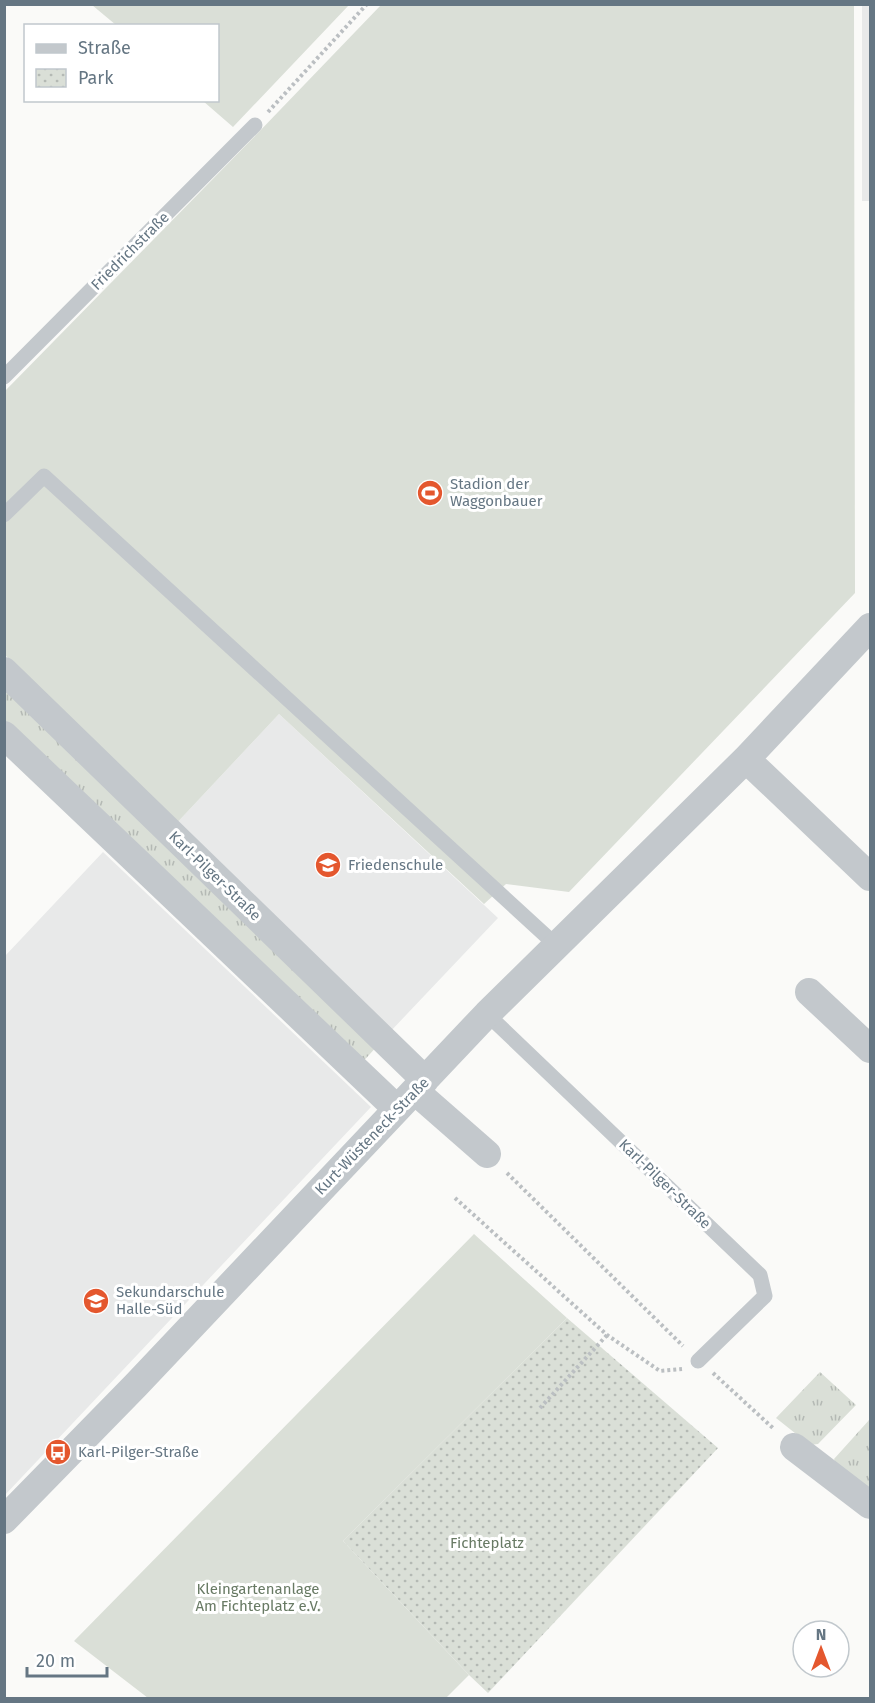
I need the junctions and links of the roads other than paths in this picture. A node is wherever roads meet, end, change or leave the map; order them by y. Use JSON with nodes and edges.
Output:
{"nodes":[{"id":1,"x":255,"y":125,"type":"road end"},
{"id":2,"x":4,"y":377,"type":"edge"},
{"id":3,"x":4,"y":515,"type":"edge"},
{"id":4,"x":870,"y":627,"type":"edge"},
{"id":5,"x":4,"y":671,"type":"edge"},
{"id":6,"x":4,"y":735,"type":"edge"},
{"id":7,"x":746,"y":759,"type":"junction"},
{"id":8,"x":870,"y":877,"type":"edge"},
{"id":9,"x":556,"y":946,"type":"junction"},
{"id":10,"x":809,"y":992,"type":"dead end"},
{"id":11,"x":487,"y":1014,"type":"junction"},
{"id":12,"x":870,"y":1049,"type":"edge"},
{"id":13,"x":412,"y":1093,"type":"junction"},
{"id":14,"x":487,"y":1154,"type":"road end"},
{"id":15,"x":703,"y":1364,"type":"road end"},
{"id":16,"x":794,"y":1447,"type":"road end"},
{"id":17,"x":870,"y":1505,"type":"edge"},
{"id":18,"x":4,"y":1520,"type":"edge"}],
"edges":[{"from":1,"to":2,"type":"lane","name":"Friedrichstraße"},
{"from":3,"to":9,"type":"lane"},
{"from":4,"to":7,"type":"street","name":"Kurt-Wüsteneck-Straße"},
{"from":5,"to":13,"type":"street","name":"Karl-Pilger-Straße"},
{"from":6,"to":13,"type":"street","name":"Karl-Pilger-Straße"},
{"from":7,"to":8,"type":"street"},
{"from":7,"to":9,"type":"street","name":"Kurt-Wüsteneck-Straße"},
{"from":9,"to":11,"type":"street","name":"Kurt-Wüsteneck-Straße"},
{"from":10,"to":12,"type":"street"},
{"from":11,"to":13,"type":"street","name":"Kurt-Wüsteneck-Straße"},
{"from":11,"to":15,"type":"lane","name":"Karl-Pilger-Straße"},
{"from":13,"to":14,"type":"street","name":"Karl-Pilger-Straße"},
{"from":13,"to":18,"type":"street","name":"Kurt-Wüsteneck-Straße"},
{"from":16,"to":17,"type":"street"}]}
